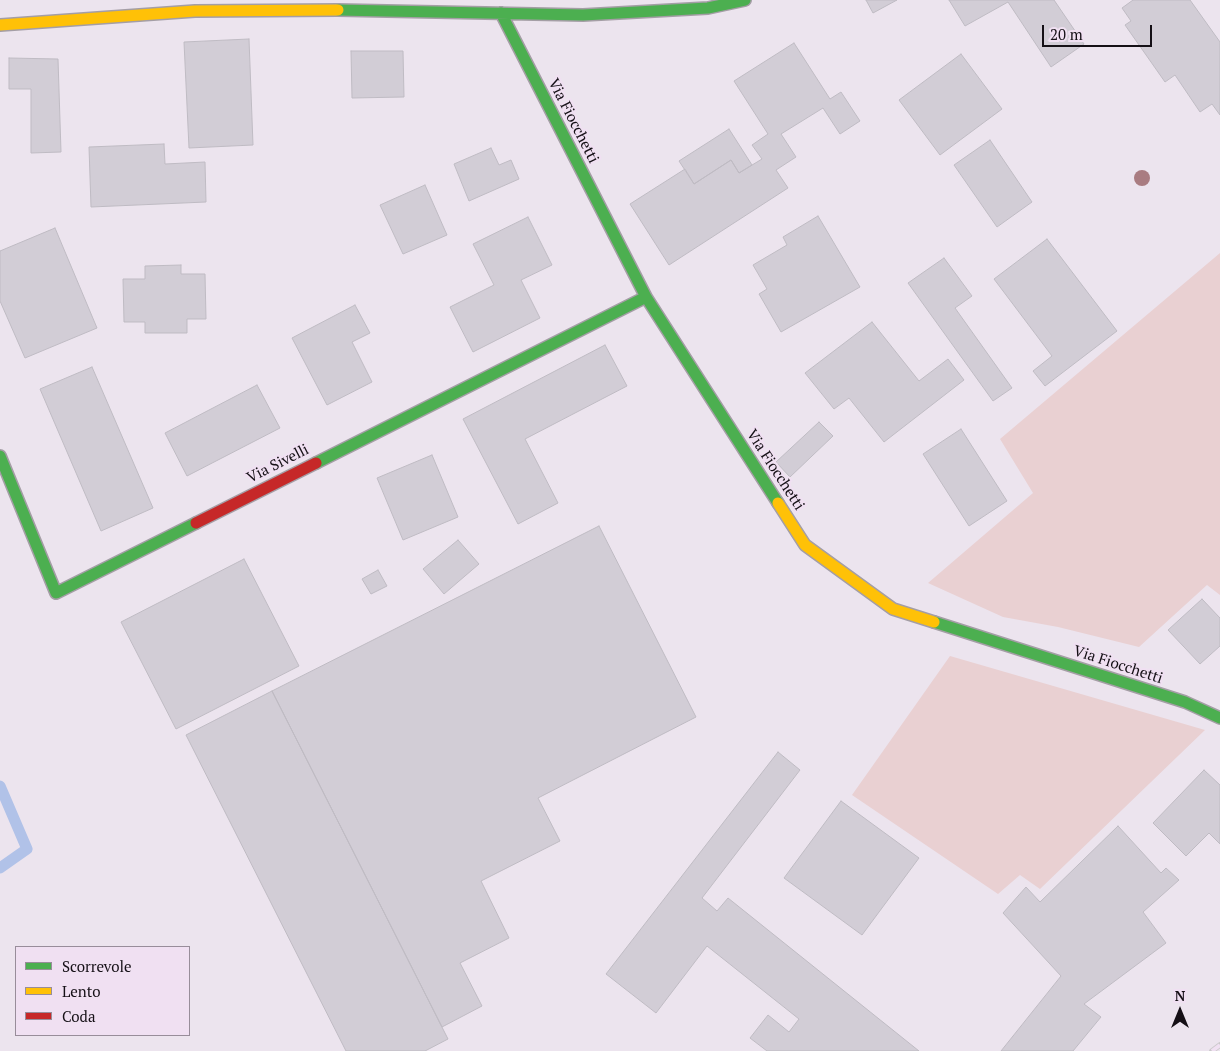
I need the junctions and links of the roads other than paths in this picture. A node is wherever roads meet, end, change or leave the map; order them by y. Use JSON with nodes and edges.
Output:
{"nodes":[{"id":1,"x":745,"y":0,"type":"edge"},
{"id":2,"x":501,"y":13,"type":"junction"},
{"id":3,"x":0,"y":25,"type":"edge"},
{"id":4,"x":646,"y":297,"type":"junction"},
{"id":5,"x":0,"y":456,"type":"edge"},
{"id":6,"x":1220,"y":718,"type":"edge"}],
"edges":[{"from":1,"to":2,"type":"street"},
{"from":2,"to":3,"type":"street"},
{"from":2,"to":4,"type":"street","name":"Via Fiocchetti"},
{"from":4,"to":5,"type":"street","name":"Via Sivelli"},
{"from":4,"to":6,"type":"street","name":"Via Fiocchetti"}]}
